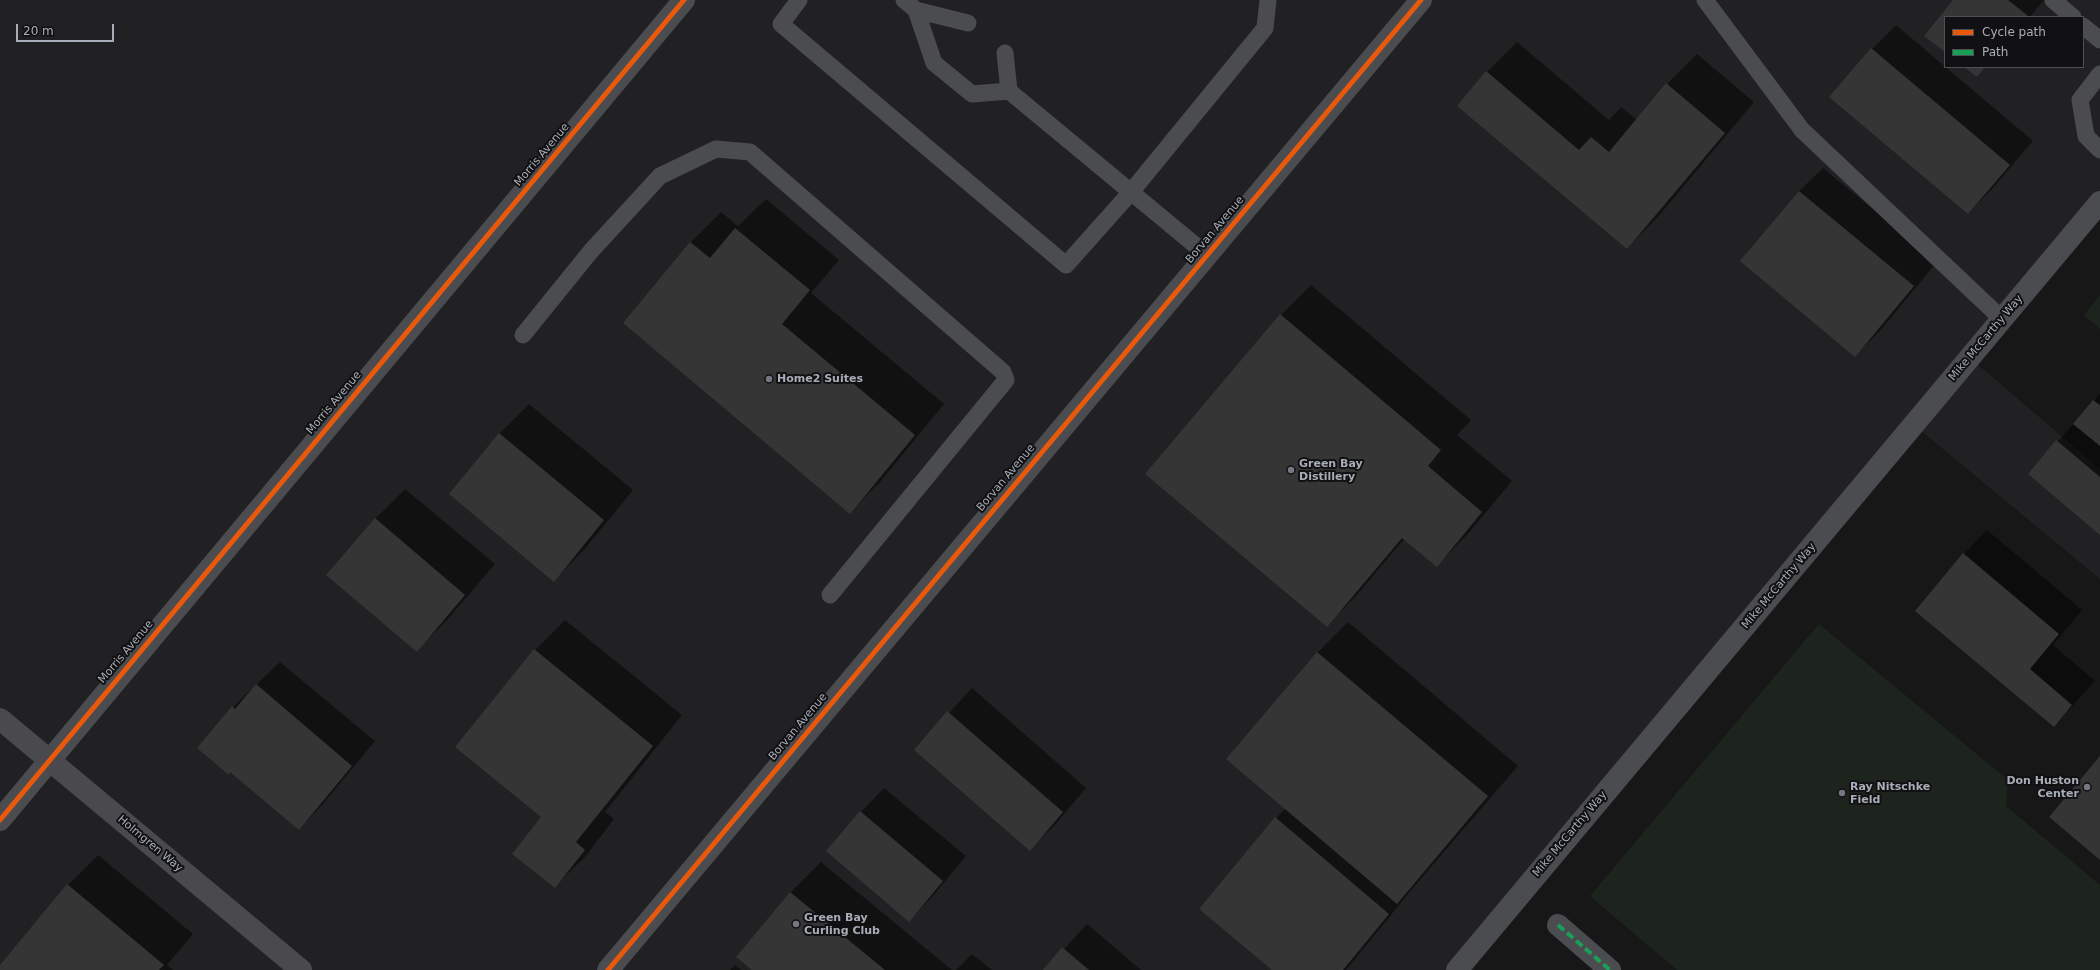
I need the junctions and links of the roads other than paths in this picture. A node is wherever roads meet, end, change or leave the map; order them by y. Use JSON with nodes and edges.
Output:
{"nodes":[{"id":1,"x":684,"y":0,"type":"edge"},
{"id":2,"x":799,"y":0,"type":"edge"},
{"id":3,"x":1268,"y":0,"type":"edge"},
{"id":4,"x":1421,"y":0,"type":"edge"},
{"id":5,"x":1705,"y":0,"type":"edge"},
{"id":6,"x":2053,"y":0,"type":"edge"},
{"id":7,"x":910,"y":5,"type":"edge"},
{"id":8,"x":2072,"y":16,"type":"edge"},
{"id":9,"x":968,"y":23,"type":"dead end"},
{"id":10,"x":2084,"y":27,"type":"edge"},
{"id":11,"x":2100,"y":40,"type":"edge"},
{"id":12,"x":1005,"y":53,"type":"dead end"},
{"id":13,"x":2100,"y":74,"type":"edge"},
{"id":14,"x":1009,"y":91,"type":"junction"},
{"id":15,"x":2100,"y":150,"type":"edge"},
{"id":16,"x":1131,"y":192,"type":"junction"},
{"id":17,"x":2100,"y":202,"type":"edge"},
{"id":18,"x":1207,"y":255,"type":"junction"},
{"id":19,"x":2002,"y":319,"type":"junction"},
{"id":20,"x":523,"y":335,"type":"dead end"},
{"id":21,"x":830,"y":595,"type":"dead end"},
{"id":22,"x":0,"y":719,"type":"edge"},
{"id":23,"x":49,"y":760,"type":"junction"},
{"id":24,"x":0,"y":820,"type":"edge"},
{"id":25,"x":1558,"y":925,"type":"dead end"},
{"id":26,"x":301,"y":970,"type":"edge"},
{"id":27,"x":608,"y":970,"type":"edge"},
{"id":28,"x":1457,"y":970,"type":"edge"},
{"id":29,"x":1610,"y":970,"type":"edge"}],
"edges":[{"from":1,"to":23,"type":"street","name":"Morris Avenue"},
{"from":2,"to":16,"type":"lane"},
{"from":3,"to":16,"type":"lane"},
{"from":4,"to":18,"type":"street","name":"Borvan Avenue"},
{"from":5,"to":19,"type":"lane"},
{"from":6,"to":8,"type":"lane"},
{"from":7,"to":9,"type":"lane"},
{"from":7,"to":14,"type":"lane"},
{"from":10,"to":11,"type":"lane"},
{"from":12,"to":14,"type":"lane"},
{"from":13,"to":15,"type":"lane"},
{"from":14,"to":16,"type":"lane"},
{"from":16,"to":18,"type":"lane"},
{"from":17,"to":19,"type":"street","name":"Mike McCarthy Way"},
{"from":18,"to":27,"type":"street","name":"Borvan Avenue"},
{"from":19,"to":28,"type":"street","name":"Mike McCarthy Way"},
{"from":20,"to":21,"type":"lane"},
{"from":22,"to":23,"type":"street","name":"Holmgren Way"},
{"from":23,"to":24,"type":"street","name":"Morris Avenue"},
{"from":23,"to":26,"type":"street","name":"Holmgren Way"},
{"from":25,"to":29,"type":"street"}]}
